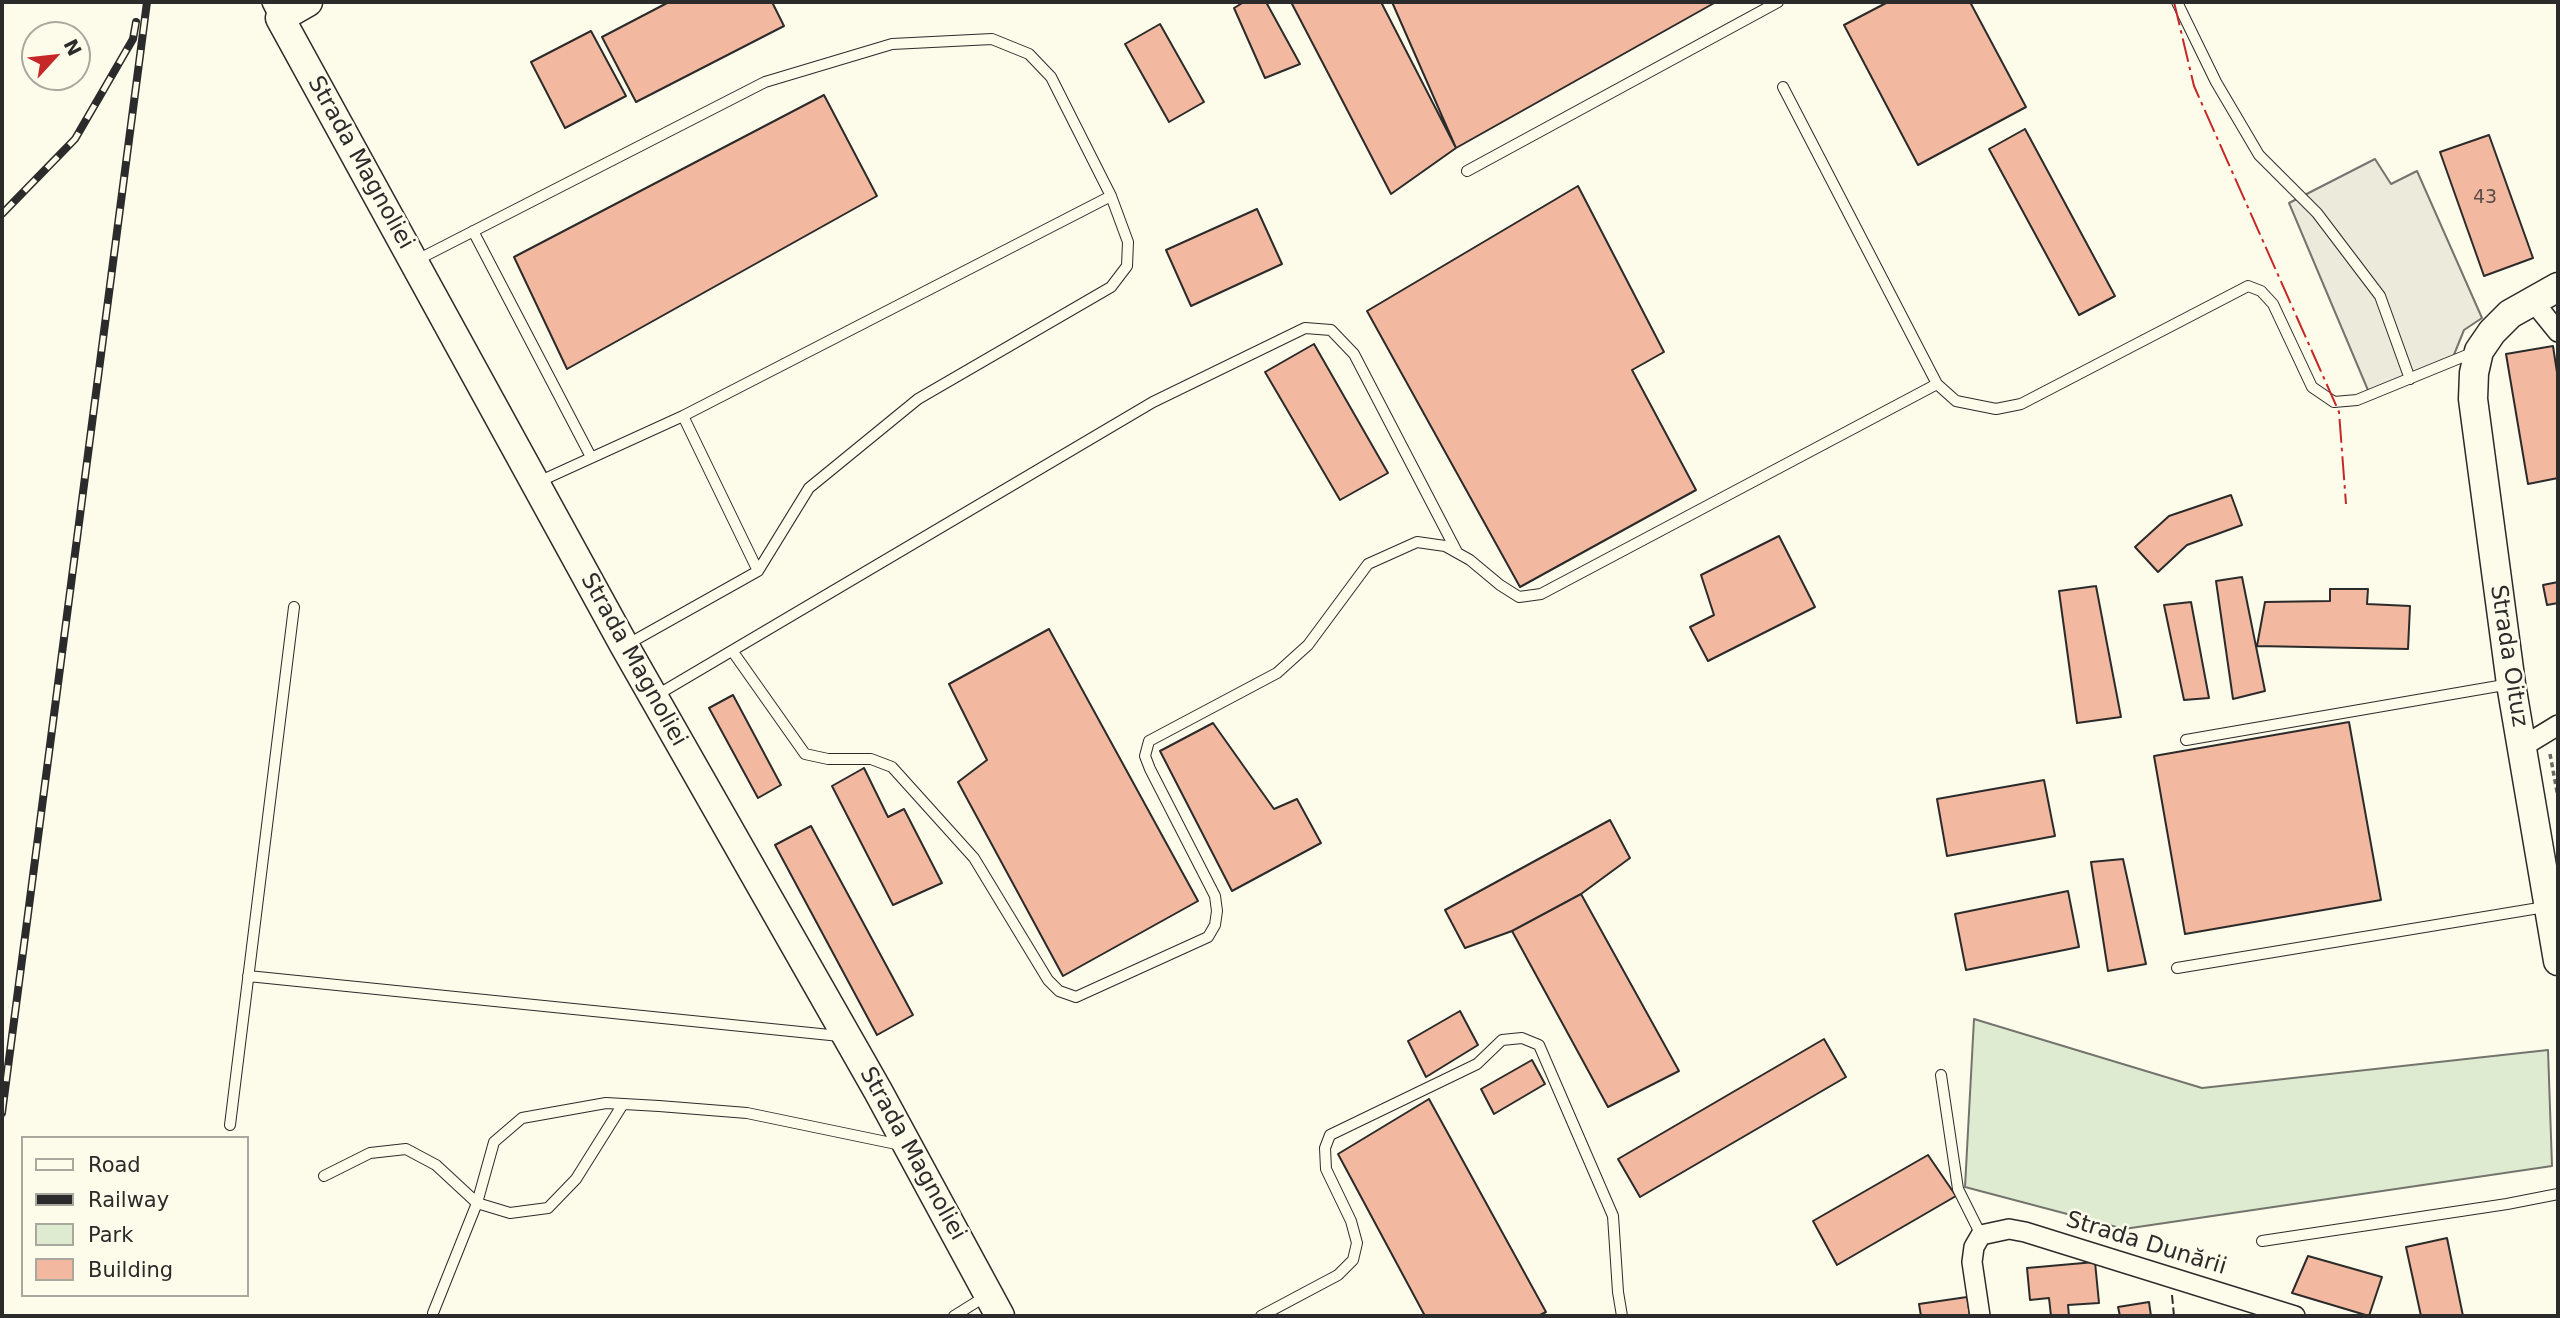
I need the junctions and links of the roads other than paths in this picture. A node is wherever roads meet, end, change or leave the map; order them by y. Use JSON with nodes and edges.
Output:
{"nodes":[{"id":1,"x":308,"y":2,"type":"edge"},
{"id":2,"x":1778,"y":2,"type":"edge"},
{"id":3,"x":2178,"y":2,"type":"edge"},
{"id":4,"x":276,"y":10,"type":"edge"},
{"id":5,"x":1783,"y":87,"type":"dead end"},
{"id":6,"x":1467,"y":171,"type":"dead end"},
{"id":7,"x":1111,"y":196,"type":"junction"},
{"id":8,"x":473,"y":231,"type":"junction"},
{"id":9,"x":414,"y":262,"type":"junction"},
{"id":10,"x":2558,"y":287,"type":"edge"},
{"id":11,"x":2532,"y":300,"type":"junction"},
{"id":12,"x":2558,"y":332,"type":"edge"},
{"id":13,"x":2479,"y":351,"type":"junction"},
{"id":14,"x":2410,"y":379,"type":"junction"},
{"id":15,"x":1937,"y":384,"type":"junction"},
{"id":16,"x":683,"y":416,"type":"junction"},
{"id":17,"x":591,"y":457,"type":"junction"},
{"id":18,"x":535,"y":483,"type":"junction"},
{"id":19,"x":1458,"y":553,"type":"junction"},
{"id":20,"x":758,"y":571,"type":"junction"},
{"id":21,"x":294,"y":607,"type":"dead end"},
{"id":22,"x":624,"y":645,"type":"junction"},
{"id":23,"x":733,"y":652,"type":"junction"},
{"id":24,"x":2511,"y":684,"type":"junction"},
{"id":25,"x":653,"y":697,"type":"junction"},
{"id":26,"x":2552,"y":729,"type":"edge"},
{"id":27,"x":2186,"y":740,"type":"dead end"},
{"id":28,"x":2522,"y":747,"type":"junction"},
{"id":29,"x":2549,"y":907,"type":"junction"},
{"id":30,"x":2558,"y":961,"type":"edge"},
{"id":31,"x":2177,"y":968,"type":"dead end"},
{"id":32,"x":248,"y":976,"type":"junction"},
{"id":33,"x":848,"y":1037,"type":"junction"},
{"id":34,"x":1941,"y":1075,"type":"dead end"},
{"id":35,"x":623,"y":1104,"type":"junction"},
{"id":36,"x":230,"y":1125,"type":"dead end"},
{"id":37,"x":908,"y":1146,"type":"junction"},
{"id":38,"x":324,"y":1176,"type":"dead end"},
{"id":39,"x":2558,"y":1194,"type":"edge"},
{"id":40,"x":477,"y":1203,"type":"junction"},
{"id":41,"x":1981,"y":1235,"type":"junction"},
{"id":42,"x":2262,"y":1241,"type":"dead end"},
{"id":43,"x":994,"y":1305,"type":"edge"},
{"id":44,"x":433,"y":1313,"type":"dead end"},
{"id":45,"x":954,"y":1316,"type":"edge"},
{"id":46,"x":1261,"y":1316,"type":"edge"},
{"id":47,"x":1622,"y":1316,"type":"edge"},
{"id":48,"x":1980,"y":1316,"type":"edge"},
{"id":49,"x":2295,"y":1316,"type":"edge"}],
"edges":[{"from":1,"to":4,"type":"main road"},
{"from":2,"to":6,"type":"lane"},
{"from":3,"to":14,"type":"lane"},
{"from":4,"to":9,"type":"main road","name":"Strada Magnoliei"},
{"from":5,"to":15,"type":"lane"},
{"from":7,"to":8,"type":"lane"},
{"from":7,"to":16,"type":"lane"},
{"from":7,"to":20,"type":"lane"},
{"from":8,"to":9,"type":"lane"},
{"from":8,"to":17,"type":"lane"},
{"from":9,"to":18,"type":"main road","name":"Strada Magnoliei"},
{"from":10,"to":11,"type":"main road"},
{"from":11,"to":12,"type":"street"},
{"from":11,"to":13,"type":"main road"},
{"from":13,"to":14,"type":"lane"},
{"from":13,"to":24,"type":"main road","name":"Strada Oituz"},
{"from":14,"to":15,"type":"lane"},
{"from":15,"to":19,"type":"lane"},
{"from":16,"to":17,"type":"lane"},
{"from":16,"to":20,"type":"lane"},
{"from":17,"to":18,"type":"lane"},
{"from":18,"to":22,"type":"main road","name":"Strada Magnoliei"},
{"from":19,"to":23,"type":"lane"},
{"from":19,"to":23,"type":"lane"},
{"from":20,"to":22,"type":"lane"},
{"from":21,"to":32,"type":"lane"},
{"from":22,"to":25,"type":"main road","name":"Strada Magnoliei"},
{"from":23,"to":25,"type":"lane"},
{"from":24,"to":27,"type":"lane"},
{"from":24,"to":28,"type":"main road","name":"Strada Oituz"},
{"from":25,"to":33,"type":"main road","name":"Strada Magnoliei"},
{"from":26,"to":28,"type":"street"},
{"from":28,"to":29,"type":"main road","name":"Strada Oituz"},
{"from":29,"to":30,"type":"main road","name":"Strada Oituz"},
{"from":29,"to":31,"type":"lane"},
{"from":32,"to":33,"type":"lane"},
{"from":32,"to":36,"type":"lane"},
{"from":33,"to":37,"type":"main road","name":"Strada Magnoliei"},
{"from":34,"to":41,"type":"lane"},
{"from":35,"to":37,"type":"lane"},
{"from":35,"to":40,"type":"lane"},
{"from":35,"to":40,"type":"lane"},
{"from":37,"to":43,"type":"main road","name":"Strada Magnoliei"},
{"from":38,"to":40,"type":"lane"},
{"from":39,"to":42,"type":"lane"},
{"from":40,"to":44,"type":"lane"},
{"from":41,"to":48,"type":"street"},
{"from":41,"to":49,"type":"street","name":"Strada Dunării"},
{"from":43,"to":45,"type":"lane"},
{"from":46,"to":47,"type":"lane"}]}
